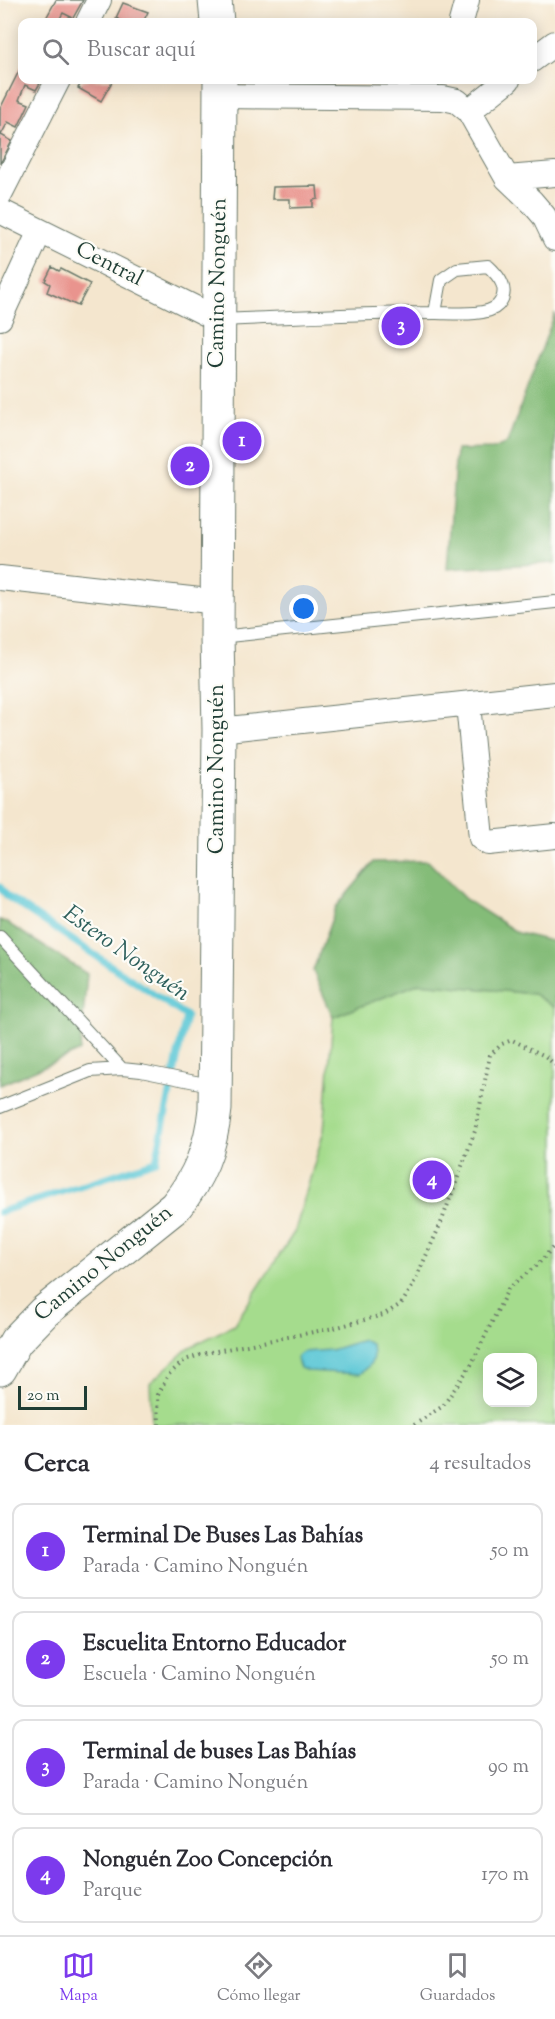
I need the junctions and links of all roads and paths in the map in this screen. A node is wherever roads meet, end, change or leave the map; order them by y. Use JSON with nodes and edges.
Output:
{"nodes":[{"id":1,"x":99,"y":0,"type":"edge"},
{"id":2,"x":215,"y":0,"type":"edge"},
{"id":3,"x":467,"y":0,"type":"edge"},
{"id":4,"x":90,"y":18,"type":"edge"},
{"id":5,"x":217,"y":18,"type":"edge"},
{"id":6,"x":462,"y":18,"type":"edge"},
{"id":7,"x":555,"y":43,"type":"edge"},
{"id":8,"x":537,"y":56,"type":"edge"},
{"id":9,"x":56,"y":84,"type":"edge"},
{"id":10,"x":503,"y":84,"type":"edge"},
{"id":11,"x":221,"y":88,"type":"edge"},
{"id":12,"x":445,"y":89,"type":"edge"},
{"id":13,"x":469,"y":111,"type":"junction"},
{"id":14,"x":555,"y":174,"type":"edge"},
{"id":15,"x":507,"y":178,"type":"junction"},
{"id":16,"x":0,"y":194,"type":"edge"},
{"id":17,"x":0,"y":211,"type":"edge"},
{"id":18,"x":40,"y":231,"type":"junction"},
{"id":19,"x":555,"y":240,"type":"edge"},
{"id":20,"x":435,"y":313,"type":"junction"},
{"id":21,"x":0,"y":318,"type":"edge"},
{"id":22,"x":219,"y":320,"type":"junction"},
{"id":23,"x":0,"y":578,"type":"edge"},
{"id":24,"x":218,"y":602,"type":"junction"},
{"id":25,"x":555,"y":602,"type":"edge"},
{"id":26,"x":217,"y":637,"type":"junction"},
{"id":27,"x":555,"y":694,"type":"edge"},
{"id":28,"x":468,"y":704,"type":"junction"},
{"id":29,"x":219,"y":730,"type":"junction"},
{"id":30,"x":555,"y":836,"type":"edge"},
{"id":31,"x":0,"y":937,"type":"edge"},
{"id":32,"x":555,"y":1065,"type":"edge"},
{"id":33,"x":122,"y":1069,"type":"junction"},
{"id":34,"x":200,"y":1083,"type":"junction"},
{"id":35,"x":0,"y":1107,"type":"edge"},
{"id":36,"x":555,"y":1245,"type":"edge"},
{"id":37,"x":0,"y":1369,"type":"edge"},
{"id":38,"x":159,"y":1425,"type":"edge"},
{"id":39,"x":414,"y":1425,"type":"edge"}],
"edges":[{"from":1,"to":4,"type":"street"},
{"from":2,"to":5,"type":"main road"},
{"from":3,"to":6,"type":"street"},
{"from":7,"to":8,"type":"street"},
{"from":9,"to":16,"type":"street"},
{"from":10,"to":13,"type":"street"},
{"from":11,"to":12,"type":"street"},
{"from":11,"to":22,"type":"main road","name":"Camino Nonguén"},
{"from":12,"to":13,"type":"street"},
{"from":13,"to":15,"type":"street"},
{"from":14,"to":15,"type":"street"},
{"from":15,"to":19,"type":"street"},
{"from":17,"to":18,"type":"street","name":"Central"},
{"from":18,"to":21,"type":"street"},
{"from":18,"to":22,"type":"street","name":"Central"},
{"from":20,"to":20,"type":"lane"},
{"from":20,"to":22,"type":"lane"},
{"from":22,"to":24,"type":"main road","name":"Camino Nonguén"},
{"from":23,"to":24,"type":"street"},
{"from":24,"to":26,"type":"main road","name":"Camino Nonguén"},
{"from":25,"to":26,"type":"lane"},
{"from":26,"to":29,"type":"main road","name":"Camino Nonguén"},
{"from":27,"to":28,"type":"street"},
{"from":28,"to":29,"type":"street"},
{"from":28,"to":30,"type":"street"},
{"from":29,"to":34,"type":"main road","name":"Camino Nonguén"},
{"from":31,"to":33,"type":"lane"},
{"from":32,"to":38,"type":"path"},
{"from":33,"to":34,"type":"lane"},
{"from":33,"to":35,"type":"lane"},
{"from":34,"to":37,"type":"main road","name":"Camino Nonguén"},
{"from":36,"to":39,"type":"path"}]}
